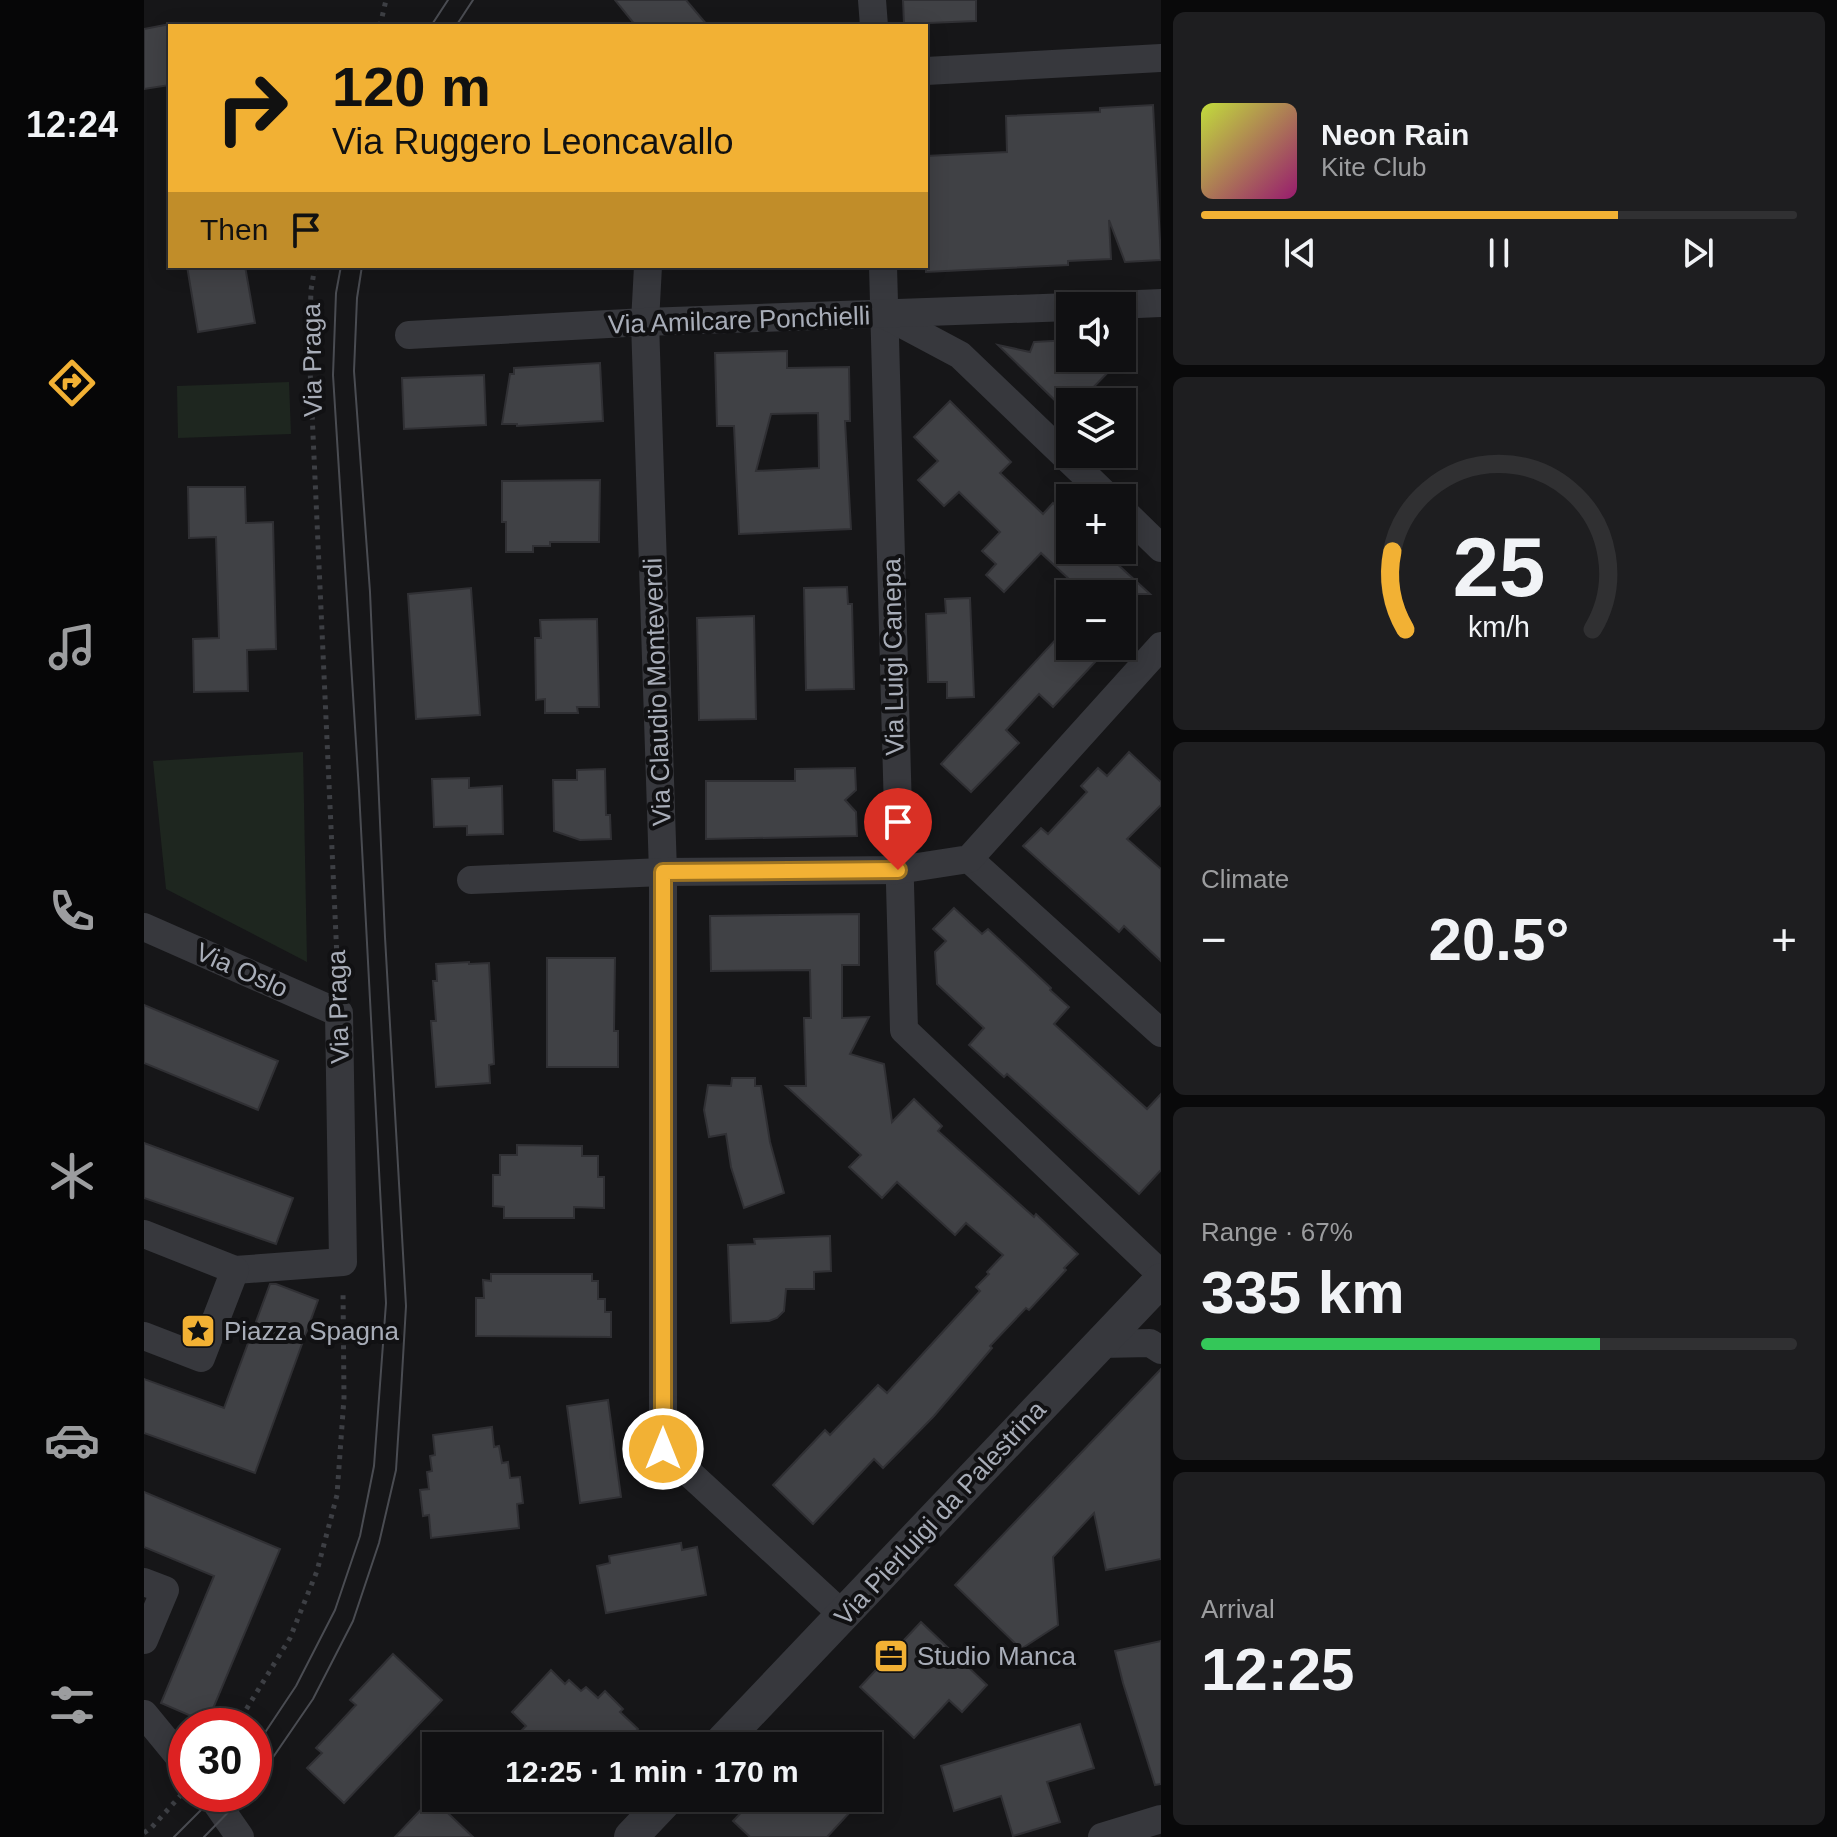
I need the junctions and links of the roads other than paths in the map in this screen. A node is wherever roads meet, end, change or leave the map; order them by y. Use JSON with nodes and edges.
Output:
{"nodes":[{"id":1,"x":872,"y":0,"type":"edge"},
{"id":2,"x":874,"y":24,"type":"edge"},
{"id":3,"x":1161,"y":58,"type":"edge"},
{"id":4,"x":928,"y":71,"type":"edge"},
{"id":5,"x":648,"y":268,"type":"edge"},
{"id":6,"x":883,"y":268,"type":"edge"},
{"id":7,"x":1161,"y":303,"type":"edge"},
{"id":8,"x":1136,"y":304,"type":"edge"},
{"id":9,"x":1056,"y":308,"type":"edge"},
{"id":10,"x":884,"y":315,"type":"junction"},
{"id":11,"x":645,"y":322,"type":"junction"},
{"id":12,"x":409,"y":335,"type":"dead end"},
{"id":13,"x":1094,"y":484,"type":"edge"},
{"id":14,"x":1136,"y":524,"type":"edge"},
{"id":15,"x":1161,"y":548,"type":"edge"},
{"id":16,"x":1161,"y":646,"type":"edge"},
{"id":17,"x":969,"y":859,"type":"junction"},
{"id":18,"x":898,"y":870,"type":"junction"},
{"id":19,"x":663,"y":872,"type":"junction"},
{"id":20,"x":471,"y":880,"type":"dead end"},
{"id":21,"x":144,"y":927,"type":"edge"},
{"id":22,"x":339,"y":1013,"type":"joint"},
{"id":23,"x":1161,"y":1033,"type":"edge"},
{"id":24,"x":144,"y":1234,"type":"edge"},
{"id":25,"x":235,"y":1270,"type":"junction"},
{"id":26,"x":1161,"y":1277,"type":"edge"},
{"id":27,"x":144,"y":1336,"type":"edge"},
{"id":28,"x":1101,"y":1344,"type":"junction"},
{"id":29,"x":1161,"y":1350,"type":"edge"},
{"id":30,"x":144,"y":1582,"type":"edge"},
{"id":31,"x":843,"y":1615,"type":"junction"},
{"id":32,"x":144,"y":1640,"type":"edge"},
{"id":33,"x":144,"y":1714,"type":"edge"},
{"id":34,"x":731,"y":1732,"type":"edge"},
{"id":35,"x":168,"y":1743,"type":"edge"},
{"id":36,"x":223,"y":1812,"type":"edge"},
{"id":37,"x":655,"y":1812,"type":"edge"},
{"id":38,"x":1161,"y":1819,"type":"edge"},
{"id":39,"x":240,"y":1837,"type":"edge"},
{"id":40,"x":631,"y":1837,"type":"edge"},
{"id":41,"x":1102,"y":1837,"type":"edge"}],
"edges":[{"from":1,"to":2,"type":"street"},
{"from":3,"to":4,"type":"street"},
{"from":5,"to":11,"type":"street","name":"Via Claudio Monteverdi"},
{"from":6,"to":10,"type":"street","name":"Via Luigi Canepa"},
{"from":7,"to":8,"type":"street"},
{"from":9,"to":10,"type":"street","name":"Via Amilcare Ponchielli"},
{"from":10,"to":11,"type":"street","name":"Via Amilcare Ponchielli"},
{"from":10,"to":13,"type":"street"},
{"from":10,"to":18,"type":"street","name":"Via Luigi Canepa"},
{"from":11,"to":12,"type":"street","name":"Via Amilcare Ponchielli"},
{"from":11,"to":19,"type":"street","name":"Via Claudio Monteverdi"},
{"from":14,"to":15,"type":"street"},
{"from":16,"to":17,"type":"street"},
{"from":17,"to":18,"type":"street"},
{"from":17,"to":23,"type":"street"},
{"from":18,"to":19,"type":"street"},
{"from":18,"to":26,"type":"street","name":"Via Luigi Canepa"},
{"from":19,"to":20,"type":"street"},
{"from":19,"to":31,"type":"street","name":"Via Claudio Monteverdi"},
{"from":21,"to":22,"type":"street","name":"Via Oslo"},
{"from":22,"to":25,"type":"street","name":"Via Praga"},
{"from":24,"to":25,"type":"street"},
{"from":25,"to":27,"type":"street"},
{"from":26,"to":28,"type":"street","name":"Via Pierluigi da Palestrina"},
{"from":28,"to":29,"type":"street"},
{"from":28,"to":31,"type":"street","name":"Via Pierluigi da Palestrina"},
{"from":30,"to":32,"type":"street"},
{"from":31,"to":34,"type":"street","name":"Via Pierluigi da Palestrina"},
{"from":33,"to":35,"type":"street"},
{"from":36,"to":39,"type":"street"},
{"from":37,"to":40,"type":"street"},
{"from":38,"to":41,"type":"street"}]}
